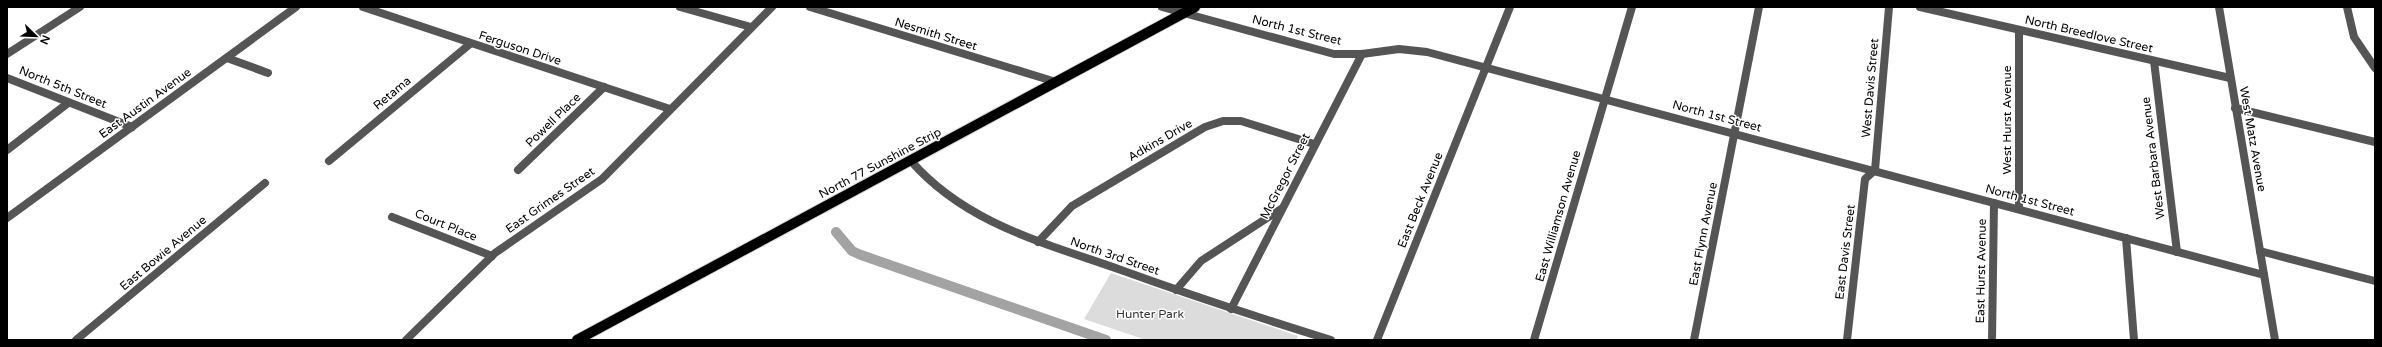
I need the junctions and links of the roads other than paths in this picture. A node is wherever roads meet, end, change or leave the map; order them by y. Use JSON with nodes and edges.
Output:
{"nodes":[{"id":1,"x":80,"y":7,"type":"edge"},
{"id":2,"x":296,"y":7,"type":"edge"},
{"id":3,"x":363,"y":7,"type":"edge"},
{"id":4,"x":680,"y":7,"type":"edge"},
{"id":5,"x":772,"y":7,"type":"edge"},
{"id":6,"x":810,"y":7,"type":"edge"},
{"id":7,"x":1162,"y":7,"type":"edge"},
{"id":8,"x":1194,"y":7,"type":"edge"},
{"id":9,"x":1510,"y":7,"type":"edge"},
{"id":10,"x":1632,"y":7,"type":"edge"},
{"id":11,"x":1759,"y":7,"type":"edge"},
{"id":12,"x":1888,"y":7,"type":"edge"},
{"id":13,"x":1920,"y":7,"type":"edge"},
{"id":14,"x":2219,"y":7,"type":"edge"},
{"id":15,"x":2347,"y":7,"type":"edge"},
{"id":16,"x":697,"y":9,"type":"edge"},
{"id":17,"x":1183,"y":13,"type":"junction"},
{"id":18,"x":752,"y":28,"type":"junction"},
{"id":19,"x":2019,"y":30,"type":"junction"},
{"id":20,"x":470,"y":44,"type":"junction"},
{"id":21,"x":7,"y":54,"type":"edge"},
{"id":22,"x":1362,"y":54,"type":"junction"},
{"id":23,"x":227,"y":58,"type":"junction"},
{"id":24,"x":2154,"y":61,"type":"junction"},
{"id":25,"x":1486,"y":68,"type":"junction"},
{"id":26,"x":2375,"y":68,"type":"edge"},
{"id":27,"x":268,"y":73,"type":"dead end"},
{"id":28,"x":7,"y":78,"type":"edge"},
{"id":29,"x":2230,"y":78,"type":"junction"},
{"id":30,"x":1056,"y":82,"type":"junction"},
{"id":31,"x":604,"y":87,"type":"junction"},
{"id":32,"x":1605,"y":99,"type":"junction"},
{"id":33,"x":68,"y":102,"type":"junction"},
{"id":34,"x":2235,"y":108,"type":"junction"},
{"id":35,"x":670,"y":109,"type":"junction"},
{"id":36,"x":132,"y":127,"type":"junction"},
{"id":37,"x":1735,"y":133,"type":"junction"},
{"id":38,"x":2375,"y":142,"type":"edge"},
{"id":39,"x":1314,"y":144,"type":"junction"},
{"id":40,"x":7,"y":150,"type":"edge"},
{"id":41,"x":329,"y":161,"type":"dead end"},
{"id":42,"x":911,"y":161,"type":"junction"},
{"id":43,"x":518,"y":170,"type":"dead end"},
{"id":44,"x":1875,"y":170,"type":"junction"},
{"id":45,"x":265,"y":183,"type":"dead end"},
{"id":46,"x":1994,"y":203,"type":"junction"},
{"id":47,"x":1281,"y":209,"type":"junction"},
{"id":48,"x":2019,"y":209,"type":"junction"},
{"id":49,"x":392,"y":217,"type":"dead end"},
{"id":50,"x":7,"y":218,"type":"edge"},
{"id":51,"x":2126,"y":238,"type":"junction"},
{"id":52,"x":1038,"y":242,"type":"junction"},
{"id":53,"x":2260,"y":251,"type":"junction"},
{"id":54,"x":2177,"y":252,"type":"junction"},
{"id":55,"x":492,"y":256,"type":"junction"},
{"id":56,"x":2264,"y":275,"type":"junction"},
{"id":57,"x":2375,"y":281,"type":"edge"},
{"id":58,"x":1176,"y":290,"type":"junction"},
{"id":59,"x":1231,"y":309,"type":"junction"},
{"id":60,"x":76,"y":340,"type":"edge"},
{"id":61,"x":406,"y":340,"type":"edge"},
{"id":62,"x":577,"y":340,"type":"edge"},
{"id":63,"x":1331,"y":340,"type":"edge"},
{"id":64,"x":1377,"y":340,"type":"edge"},
{"id":65,"x":1534,"y":340,"type":"edge"},
{"id":66,"x":1694,"y":340,"type":"edge"},
{"id":67,"x":1847,"y":340,"type":"edge"},
{"id":68,"x":1992,"y":340,"type":"edge"},
{"id":69,"x":2134,"y":340,"type":"edge"},
{"id":70,"x":2275,"y":340,"type":"edge"}],
"edges":[{"from":1,"to":21,"type":"street"},
{"from":2,"to":23,"type":"street","name":"East Austin Avenue"},
{"from":3,"to":20,"type":"street","name":"Ferguson Drive"},
{"from":4,"to":16,"type":"street"},
{"from":5,"to":18,"type":"street","name":"East Grimes Street"},
{"from":6,"to":30,"type":"street","name":"Nesmith Street"},
{"from":7,"to":17,"type":"street","name":"North 1st Street"},
{"from":8,"to":17,"type":"main road","name":"North 77 Sunshine Strip"},
{"from":9,"to":25,"type":"street","name":"East Beck Avenue"},
{"from":10,"to":32,"type":"street","name":"East Williamson Avenue"},
{"from":11,"to":37,"type":"street","name":"East Flynn Avenue"},
{"from":12,"to":44,"type":"street","name":"West Davis Street"},
{"from":13,"to":19,"type":"street","name":"North Breedlove Street"},
{"from":14,"to":29,"type":"street","name":"West Matz Avenue"},
{"from":15,"to":26,"type":"street"},
{"from":16,"to":18,"type":"street"},
{"from":17,"to":22,"type":"street","name":"North 1st Street"},
{"from":17,"to":30,"type":"main road","name":"North 77 Sunshine Strip"},
{"from":18,"to":35,"type":"street","name":"East Grimes Street"},
{"from":19,"to":24,"type":"street","name":"North Breedlove Street"},
{"from":19,"to":48,"type":"street","name":"West Hurst Avenue"},
{"from":20,"to":31,"type":"street","name":"Ferguson Drive"},
{"from":20,"to":41,"type":"street","name":"Retama"},
{"from":22,"to":25,"type":"street","name":"North 1st Street"},
{"from":22,"to":39,"type":"street","name":"McGregor Street"},
{"from":23,"to":27,"type":"street"},
{"from":23,"to":36,"type":"street","name":"East Austin Avenue"},
{"from":24,"to":29,"type":"street","name":"North Breedlove Street"},
{"from":24,"to":54,"type":"street","name":"West Barbara Avenue"},
{"from":25,"to":32,"type":"street","name":"North 1st Street"},
{"from":25,"to":64,"type":"street","name":"East Beck Avenue"},
{"from":28,"to":33,"type":"street","name":"North 5th Street"},
{"from":29,"to":34,"type":"street","name":"West Matz Avenue"},
{"from":30,"to":42,"type":"main road","name":"North 77 Sunshine Strip"},
{"from":31,"to":35,"type":"street","name":"Ferguson Drive"},
{"from":31,"to":43,"type":"street","name":"Powell Place"},
{"from":32,"to":37,"type":"street","name":"North 1st Street"},
{"from":32,"to":65,"type":"street","name":"East Williamson Avenue"},
{"from":33,"to":36,"type":"street","name":"North 5th Street"},
{"from":33,"to":40,"type":"street"},
{"from":34,"to":38,"type":"street"},
{"from":34,"to":53,"type":"street","name":"West Matz Avenue"},
{"from":35,"to":55,"type":"street","name":"East Grimes Street"},
{"from":36,"to":50,"type":"street","name":"East Austin Avenue"},
{"from":37,"to":44,"type":"street","name":"North 1st Street"},
{"from":37,"to":66,"type":"street","name":"East Flynn Avenue"},
{"from":39,"to":47,"type":"street","name":"McGregor Street"},
{"from":39,"to":52,"type":"street","name":"Adkins Drive"},
{"from":42,"to":52,"type":"street","name":"North 3rd Street"},
{"from":42,"to":62,"type":"main road","name":"North 77 Sunshine Strip"},
{"from":44,"to":46,"type":"street","name":"North 1st Street"},
{"from":44,"to":67,"type":"street","name":"East Davis Street"},
{"from":45,"to":60,"type":"street","name":"East Bowie Avenue"},
{"from":46,"to":48,"type":"street","name":"North 1st Street"},
{"from":46,"to":68,"type":"street","name":"East Hurst Avenue"},
{"from":47,"to":58,"type":"street"},
{"from":47,"to":59,"type":"street","name":"McGregor Street"},
{"from":48,"to":51,"type":"street","name":"North 1st Street"},
{"from":49,"to":55,"type":"street","name":"Court Place"},
{"from":51,"to":54,"type":"street","name":"North 1st Street"},
{"from":51,"to":69,"type":"street"},
{"from":52,"to":58,"type":"street","name":"North 3rd Street"},
{"from":53,"to":56,"type":"street","name":"West Matz Avenue"},
{"from":53,"to":57,"type":"street"},
{"from":54,"to":56,"type":"street","name":"North 1st Street"},
{"from":55,"to":61,"type":"street","name":"East Grimes Street"},
{"from":56,"to":70,"type":"street","name":"West Matz Avenue"},
{"from":58,"to":59,"type":"street","name":"North 3rd Street"},
{"from":59,"to":63,"type":"street","name":"North 3rd Street"}]}
